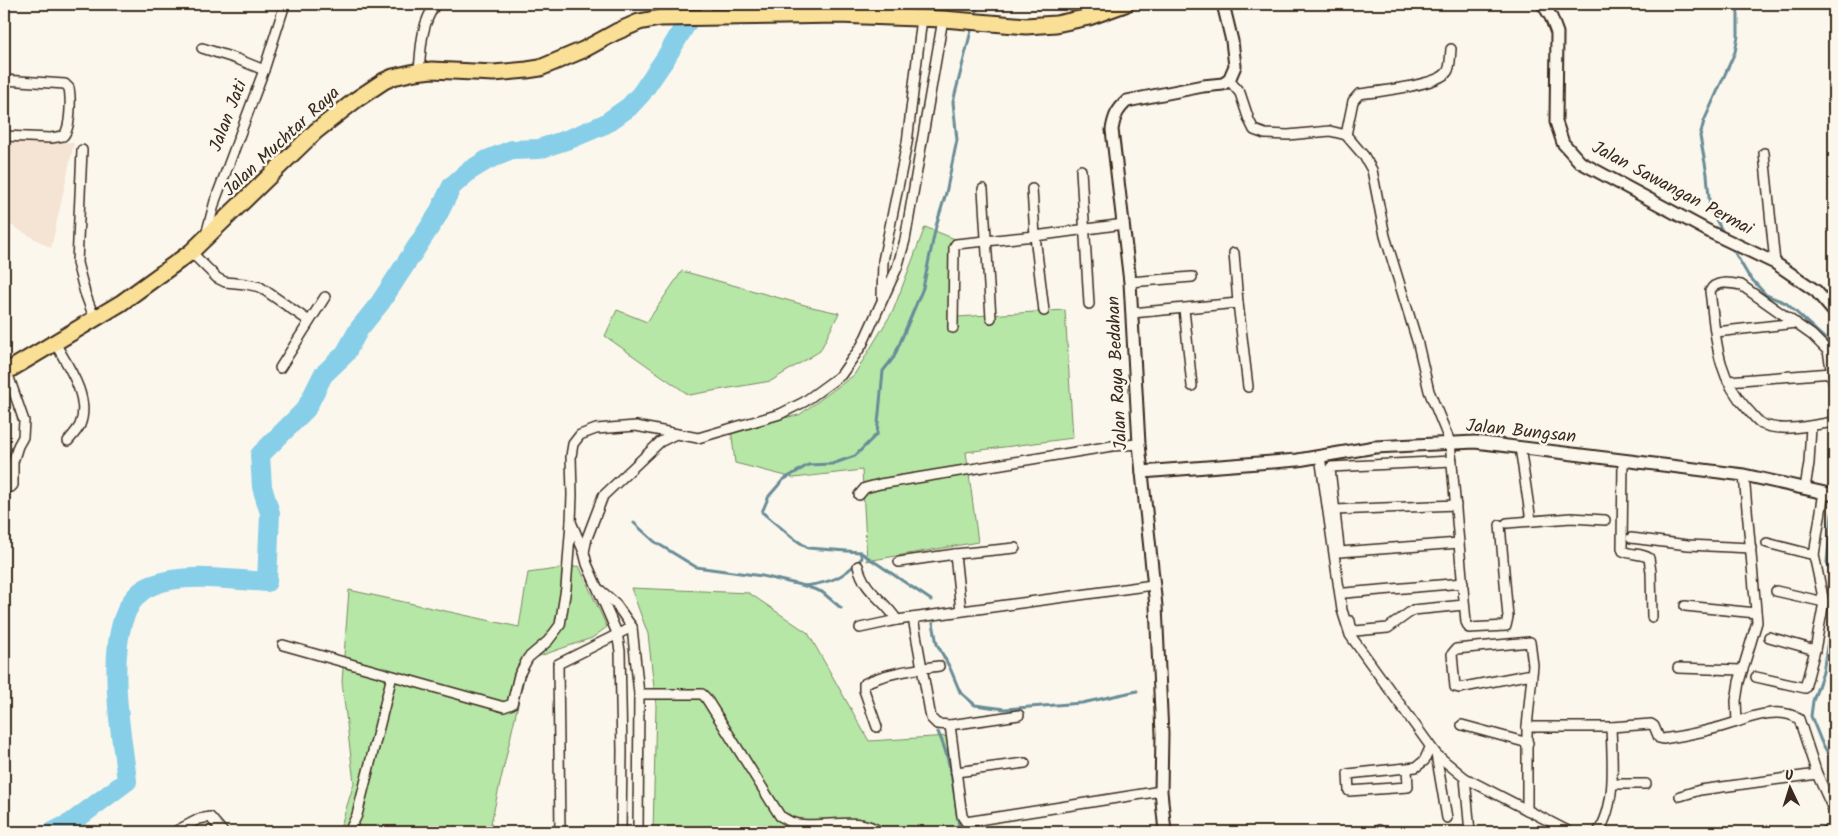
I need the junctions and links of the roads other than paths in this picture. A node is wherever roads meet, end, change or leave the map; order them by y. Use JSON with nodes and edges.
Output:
{"nodes":[{"id":1,"x":285,"y":4,"type":"edge"},
{"id":2,"x":436,"y":4,"type":"edge"},
{"id":3,"x":1125,"y":4,"type":"edge"},
{"id":4,"x":1224,"y":4,"type":"edge"},
{"id":5,"x":1543,"y":4,"type":"edge"},
{"id":6,"x":704,"y":13,"type":"edge"},
{"id":7,"x":922,"y":18,"type":"junction"},
{"id":8,"x":950,"y":20,"type":"junction"},
{"id":9,"x":202,"y":48,"type":"dead end"},
{"id":10,"x":1451,"y":49,"type":"dead end"},
{"id":11,"x":264,"y":70,"type":"junction"},
{"id":12,"x":418,"y":72,"type":"junction"},
{"id":13,"x":4,"y":80,"type":"edge"},
{"id":14,"x":1228,"y":80,"type":"junction"},
{"id":15,"x":1346,"y":135,"type":"junction"},
{"id":16,"x":4,"y":136,"type":"edge"},
{"id":17,"x":82,"y":150,"type":"dead end"},
{"id":18,"x":1764,"y":153,"type":"dead end"},
{"id":19,"x":1081,"y":170,"type":"dead end"},
{"id":20,"x":983,"y":189,"type":"dead end"},
{"id":21,"x":1032,"y":189,"type":"dead end"},
{"id":22,"x":1124,"y":224,"type":"junction"},
{"id":23,"x":1085,"y":229,"type":"junction"},
{"id":24,"x":1035,"y":236,"type":"junction"},
{"id":25,"x":204,"y":240,"type":"junction"},
{"id":26,"x":987,"y":240,"type":"junction"},
{"id":27,"x":191,"y":252,"type":"junction"},
{"id":28,"x":1234,"y":253,"type":"dead end"},
{"id":29,"x":1775,"y":263,"type":"junction"},
{"id":30,"x":1192,"y":277,"type":"dead end"},
{"id":31,"x":1130,"y":282,"type":"junction"},
{"id":32,"x":325,"y":297,"type":"dead end"},
{"id":33,"x":882,"y":297,"type":"junction"},
{"id":34,"x":1238,"y":303,"type":"junction"},
{"id":35,"x":1090,"y":304,"type":"dead end"},
{"id":36,"x":1184,"y":309,"type":"junction"},
{"id":37,"x":1044,"y":311,"type":"dead end"},
{"id":38,"x":1834,"y":312,"type":"edge"},
{"id":39,"x":1132,"y":313,"type":"junction"},
{"id":40,"x":991,"y":318,"type":"dead end"},
{"id":41,"x":95,"y":320,"type":"junction"},
{"id":42,"x":309,"y":322,"type":"junction"},
{"id":43,"x":1796,"y":323,"type":"junction"},
{"id":44,"x":953,"y":328,"type":"dead end"},
{"id":45,"x":1716,"y":332,"type":"junction"},
{"id":46,"x":55,"y":343,"type":"junction"},
{"id":47,"x":280,"y":368,"type":"dead end"},
{"id":48,"x":5,"y":372,"type":"edge"},
{"id":49,"x":1832,"y":373,"type":"junction"},
{"id":50,"x":1728,"y":381,"type":"junction"},
{"id":51,"x":1834,"y":385,"type":"edge"},
{"id":52,"x":1192,"y":386,"type":"dead end"},
{"id":53,"x":1248,"y":387,"type":"dead end"},
{"id":54,"x":1834,"y":422,"type":"edge"},
{"id":55,"x":1811,"y":426,"type":"junction"},
{"id":56,"x":676,"y":434,"type":"junction"},
{"id":57,"x":68,"y":440,"type":"dead end"},
{"id":58,"x":1450,"y":442,"type":"junction"},
{"id":59,"x":1139,"y":444,"type":"junction"},
{"id":60,"x":1520,"y":448,"type":"junction"},
{"id":61,"x":1320,"y":456,"type":"junction"},
{"id":62,"x":1452,"y":461,"type":"junction"},
{"id":63,"x":1623,"y":461,"type":"junction"},
{"id":64,"x":1142,"y":472,"type":"junction"},
{"id":65,"x":1744,"y":475,"type":"junction"},
{"id":66,"x":4,"y":488,"type":"edge"},
{"id":67,"x":1805,"y":488,"type":"junction"},
{"id":68,"x":1830,"y":494,"type":"edge"},
{"id":69,"x":859,"y":496,"type":"dead end"},
{"id":70,"x":1456,"y":505,"type":"junction"},
{"id":71,"x":1335,"y":510,"type":"junction"},
{"id":72,"x":1606,"y":520,"type":"dead end"},
{"id":73,"x":571,"y":522,"type":"junction"},
{"id":74,"x":1531,"y":522,"type":"junction"},
{"id":75,"x":1631,"y":538,"type":"dead end"},
{"id":76,"x":1459,"y":543,"type":"junction"},
{"id":77,"x":1767,"y":543,"type":"dead end"},
{"id":78,"x":1015,"y":548,"type":"dead end"},
{"id":79,"x":1751,"y":548,"type":"junction"},
{"id":80,"x":584,"y":552,"type":"junction"},
{"id":81,"x":1340,"y":552,"type":"junction"},
{"id":82,"x":955,"y":554,"type":"junction"},
{"id":83,"x":1814,"y":555,"type":"junction"},
{"id":84,"x":899,"y":562,"type":"dead end"},
{"id":85,"x":858,"y":566,"type":"dead end"},
{"id":86,"x":1463,"y":583,"type":"junction"},
{"id":87,"x":1153,"y":585,"type":"junction"},
{"id":88,"x":596,"y":586,"type":"junction"},
{"id":89,"x":1776,"y":591,"type":"dead end"},
{"id":90,"x":1345,"y":593,"type":"junction"},
{"id":91,"x":1824,"y":602,"type":"junction"},
{"id":92,"x":1464,"y":605,"type":"junction"},
{"id":93,"x":1685,"y":606,"type":"dead end"},
{"id":94,"x":961,"y":611,"type":"junction"},
{"id":95,"x":1756,"y":612,"type":"junction"},
{"id":96,"x":1652,"y":617,"type":"dead end"},
{"id":97,"x":913,"y":618,"type":"junction"},
{"id":98,"x":897,"y":620,"type":"junction"},
{"id":99,"x":632,"y":627,"type":"junction"},
{"id":100,"x":860,"y":628,"type":"dead end"},
{"id":101,"x":617,"y":633,"type":"junction"},
{"id":102,"x":1769,"y":637,"type":"dead end"},
{"id":103,"x":283,"y":645,"type":"dead end"},
{"id":104,"x":1815,"y":650,"type":"junction"},
{"id":105,"x":939,"y":666,"type":"dead end"},
{"id":106,"x":921,"y":668,"type":"junction"},
{"id":107,"x":1678,"y":668,"type":"dead end"},
{"id":108,"x":1741,"y":670,"type":"junction"},
{"id":109,"x":1532,"y":674,"type":"junction"},
{"id":110,"x":392,"y":676,"type":"junction"},
{"id":111,"x":1756,"y":677,"type":"dead end"},
{"id":112,"x":639,"y":694,"type":"junction"},
{"id":113,"x":1018,"y":715,"type":"dead end"},
{"id":114,"x":1737,"y":722,"type":"junction"},
{"id":115,"x":950,"y":725,"type":"junction"},
{"id":116,"x":1462,"y":725,"type":"dead end"},
{"id":117,"x":877,"y":727,"type":"dead end"},
{"id":118,"x":1527,"y":727,"type":"junction"},
{"id":119,"x":1611,"y":727,"type":"junction"},
{"id":120,"x":1834,"y":734,"type":"edge"},
{"id":121,"x":1834,"y":741,"type":"edge"},
{"id":122,"x":1528,"y":743,"type":"junction"},
{"id":123,"x":1433,"y":751,"type":"junction"},
{"id":124,"x":1025,"y":763,"type":"dead end"},
{"id":125,"x":1407,"y":769,"type":"junction"},
{"id":126,"x":956,"y":772,"type":"junction"},
{"id":127,"x":1817,"y":774,"type":"junction"},
{"id":128,"x":1465,"y":778,"type":"junction"},
{"id":129,"x":1613,"y":784,"type":"junction"},
{"id":130,"x":1646,"y":784,"type":"dead end"},
{"id":131,"x":1161,"y":791,"type":"junction"},
{"id":132,"x":1680,"y":796,"type":"dead end"},
{"id":133,"x":1528,"y":810,"type":"junction"},
{"id":134,"x":1834,"y":811,"type":"edge"},
{"id":135,"x":1447,"y":818,"type":"dead end"},
{"id":136,"x":1834,"y":830,"type":"edge"},
{"id":137,"x":174,"y":832,"type":"edge"},
{"id":138,"x":223,"y":832,"type":"edge"},
{"id":139,"x":348,"y":832,"type":"edge"},
{"id":140,"x":560,"y":832,"type":"edge"},
{"id":141,"x":621,"y":832,"type":"edge"},
{"id":142,"x":638,"y":832,"type":"edge"},
{"id":143,"x":880,"y":832,"type":"edge"},
{"id":144,"x":1165,"y":832,"type":"edge"},
{"id":145,"x":1470,"y":832,"type":"edge"},
{"id":146,"x":1570,"y":832,"type":"edge"},
{"id":147,"x":1598,"y":832,"type":"edge"},
{"id":148,"x":1824,"y":832,"type":"edge"}],
"edges":[{"from":1,"to":11,"type":"street","name":"Jalan Jati"},
{"from":2,"to":12,"type":"street"},
{"from":3,"to":8,"type":"highway","name":"Jalan Muchtar Raya"},
{"from":4,"to":14,"type":"street"},
{"from":5,"to":29,"type":"street","name":"Jalan Sawangan Permai"},
{"from":6,"to":7,"type":"highway","name":"Jalan Muchtar Raya"},
{"from":6,"to":12,"type":"highway","name":"Jalan Muchtar Raya"},
{"from":7,"to":8,"type":"highway","name":"Jalan Muchtar Raya"},
{"from":7,"to":33,"type":"street"},
{"from":8,"to":33,"type":"street"},
{"from":9,"to":11,"type":"street"},
{"from":10,"to":15,"type":"street"},
{"from":11,"to":25,"type":"street","name":"Jalan Jati"},
{"from":12,"to":25,"type":"highway","name":"Jalan Muchtar Raya"},
{"from":13,"to":16,"type":"street"},
{"from":14,"to":15,"type":"street"},
{"from":14,"to":22,"type":"street","name":"Jalan Raya Bedahan"},
{"from":15,"to":58,"type":"street"},
{"from":17,"to":41,"type":"street"},
{"from":18,"to":29,"type":"street"},
{"from":19,"to":23,"type":"street"},
{"from":20,"to":26,"type":"street"},
{"from":21,"to":24,"type":"street"},
{"from":22,"to":23,"type":"street"},
{"from":22,"to":31,"type":"street","name":"Jalan Raya Bedahan"},
{"from":23,"to":24,"type":"street"},
{"from":23,"to":35,"type":"street"},
{"from":24,"to":26,"type":"street"},
{"from":24,"to":37,"type":"street"},
{"from":25,"to":27,"type":"highway","name":"Jalan Muchtar Raya"},
{"from":26,"to":40,"type":"street"},
{"from":26,"to":44,"type":"street"},
{"from":27,"to":41,"type":"highway","name":"Jalan Muchtar Raya"},
{"from":27,"to":42,"type":"street"},
{"from":28,"to":34,"type":"street"},
{"from":29,"to":38,"type":"street","name":"Jalan Sawangan Permai"},
{"from":30,"to":31,"type":"street"},
{"from":31,"to":39,"type":"street","name":"Jalan Raya Bedahan"},
{"from":32,"to":42,"type":"street"},
{"from":33,"to":56,"type":"street"},
{"from":34,"to":36,"type":"street"},
{"from":34,"to":53,"type":"street"},
{"from":36,"to":39,"type":"street"},
{"from":36,"to":52,"type":"street"},
{"from":39,"to":59,"type":"street","name":"Jalan Raya Bedahan"},
{"from":41,"to":46,"type":"highway","name":"Jalan Muchtar Raya"},
{"from":42,"to":47,"type":"street"},
{"from":43,"to":45,"type":"street"},
{"from":43,"to":45,"type":"street"},
{"from":43,"to":49,"type":"street"},
{"from":45,"to":50,"type":"street"},
{"from":46,"to":48,"type":"highway","name":"Jalan Muchtar Raya"},
{"from":46,"to":57,"type":"street"},
{"from":48,"to":66,"type":"street"},
{"from":49,"to":50,"type":"street"},
{"from":49,"to":51,"type":"street"},
{"from":50,"to":55,"type":"street"},
{"from":54,"to":55,"type":"street"},
{"from":55,"to":67,"type":"street"},
{"from":56,"to":73,"type":"street"},
{"from":56,"to":80,"type":"street"},
{"from":58,"to":60,"type":"street","name":"Jalan Bungsan"},
{"from":58,"to":61,"type":"street","name":"Jalan Bungsan"},
{"from":58,"to":62,"type":"street"},
{"from":59,"to":64,"type":"street","name":"Jalan Raya Bedahan"},
{"from":59,"to":69,"type":"street"},
{"from":60,"to":63,"type":"street","name":"Jalan Bungsan"},
{"from":60,"to":74,"type":"street"},
{"from":61,"to":64,"type":"street","name":"Jalan Bungsan"},
{"from":61,"to":123,"type":"street"},
{"from":62,"to":70,"type":"street"},
{"from":62,"to":71,"type":"street"},
{"from":63,"to":65,"type":"street","name":"Jalan Bungsan"},
{"from":63,"to":96,"type":"street"},
{"from":64,"to":87,"type":"street","name":"Jalan Raya Bedahan"},
{"from":65,"to":67,"type":"street","name":"Jalan Bungsan"},
{"from":65,"to":79,"type":"street"},
{"from":67,"to":68,"type":"street","name":"Jalan Bungsan"},
{"from":68,"to":83,"type":"street"},
{"from":70,"to":71,"type":"street"},
{"from":70,"to":76,"type":"street"},
{"from":71,"to":81,"type":"street"},
{"from":72,"to":74,"type":"street"},
{"from":73,"to":80,"type":"street"},
{"from":73,"to":110,"type":"street"},
{"from":74,"to":92,"type":"street"},
{"from":75,"to":79,"type":"street"},
{"from":76,"to":81,"type":"street"},
{"from":76,"to":86,"type":"street"},
{"from":77,"to":83,"type":"street"},
{"from":78,"to":82,"type":"street"},
{"from":79,"to":95,"type":"street"},
{"from":80,"to":88,"type":"street"},
{"from":81,"to":90,"type":"street"},
{"from":82,"to":84,"type":"street"},
{"from":82,"to":94,"type":"street"},
{"from":83,"to":91,"type":"street"},
{"from":85,"to":98,"type":"street"},
{"from":86,"to":90,"type":"street"},
{"from":86,"to":92,"type":"street"},
{"from":87,"to":94,"type":"street"},
{"from":87,"to":131,"type":"street","name":"Jalan Raya Bedahan"},
{"from":88,"to":99,"type":"street"},
{"from":88,"to":101,"type":"street"},
{"from":89,"to":91,"type":"street"},
{"from":90,"to":92,"type":"street"},
{"from":91,"to":104,"type":"street"},
{"from":93,"to":95,"type":"street"},
{"from":94,"to":97,"type":"street"},
{"from":95,"to":108,"type":"street"},
{"from":97,"to":98,"type":"street"},
{"from":97,"to":106,"type":"street"},
{"from":98,"to":100,"type":"street"},
{"from":99,"to":101,"type":"street"},
{"from":99,"to":112,"type":"street"},
{"from":101,"to":140,"type":"street"},
{"from":101,"to":141,"type":"street"},
{"from":102,"to":104,"type":"street"},
{"from":103,"to":110,"type":"street"},
{"from":104,"to":111,"type":"street"},
{"from":105,"to":106,"type":"street"},
{"from":106,"to":115,"type":"street"},
{"from":106,"to":117,"type":"street"},
{"from":107,"to":108,"type":"street"},
{"from":108,"to":114,"type":"street"},
{"from":109,"to":109,"type":"street"},
{"from":109,"to":118,"type":"street"},
{"from":110,"to":139,"type":"street"},
{"from":112,"to":142,"type":"street"},
{"from":112,"to":143,"type":"street"},
{"from":113,"to":115,"type":"street"},
{"from":114,"to":119,"type":"street"},
{"from":114,"to":127,"type":"street"},
{"from":115,"to":126,"type":"street"},
{"from":116,"to":122,"type":"street"},
{"from":118,"to":119,"type":"street"},
{"from":118,"to":122,"type":"street"},
{"from":119,"to":129,"type":"street"},
{"from":120,"to":121,"type":"street"},
{"from":122,"to":133,"type":"street"},
{"from":123,"to":125,"type":"street"},
{"from":123,"to":128,"type":"street"},
{"from":123,"to":135,"type":"street"},
{"from":124,"to":126,"type":"street"},
{"from":125,"to":125,"type":"street"},
{"from":126,"to":131,"type":"street"},
{"from":127,"to":132,"type":"street"},
{"from":127,"to":134,"type":"street"},
{"from":128,"to":133,"type":"street"},
{"from":128,"to":145,"type":"street"},
{"from":129,"to":130,"type":"street"},
{"from":129,"to":147,"type":"street"},
{"from":131,"to":144,"type":"street","name":"Jalan Raya Bedahan"},
{"from":133,"to":146,"type":"street"},
{"from":136,"to":148,"type":"street"},
{"from":137,"to":138,"type":"street"}]}
